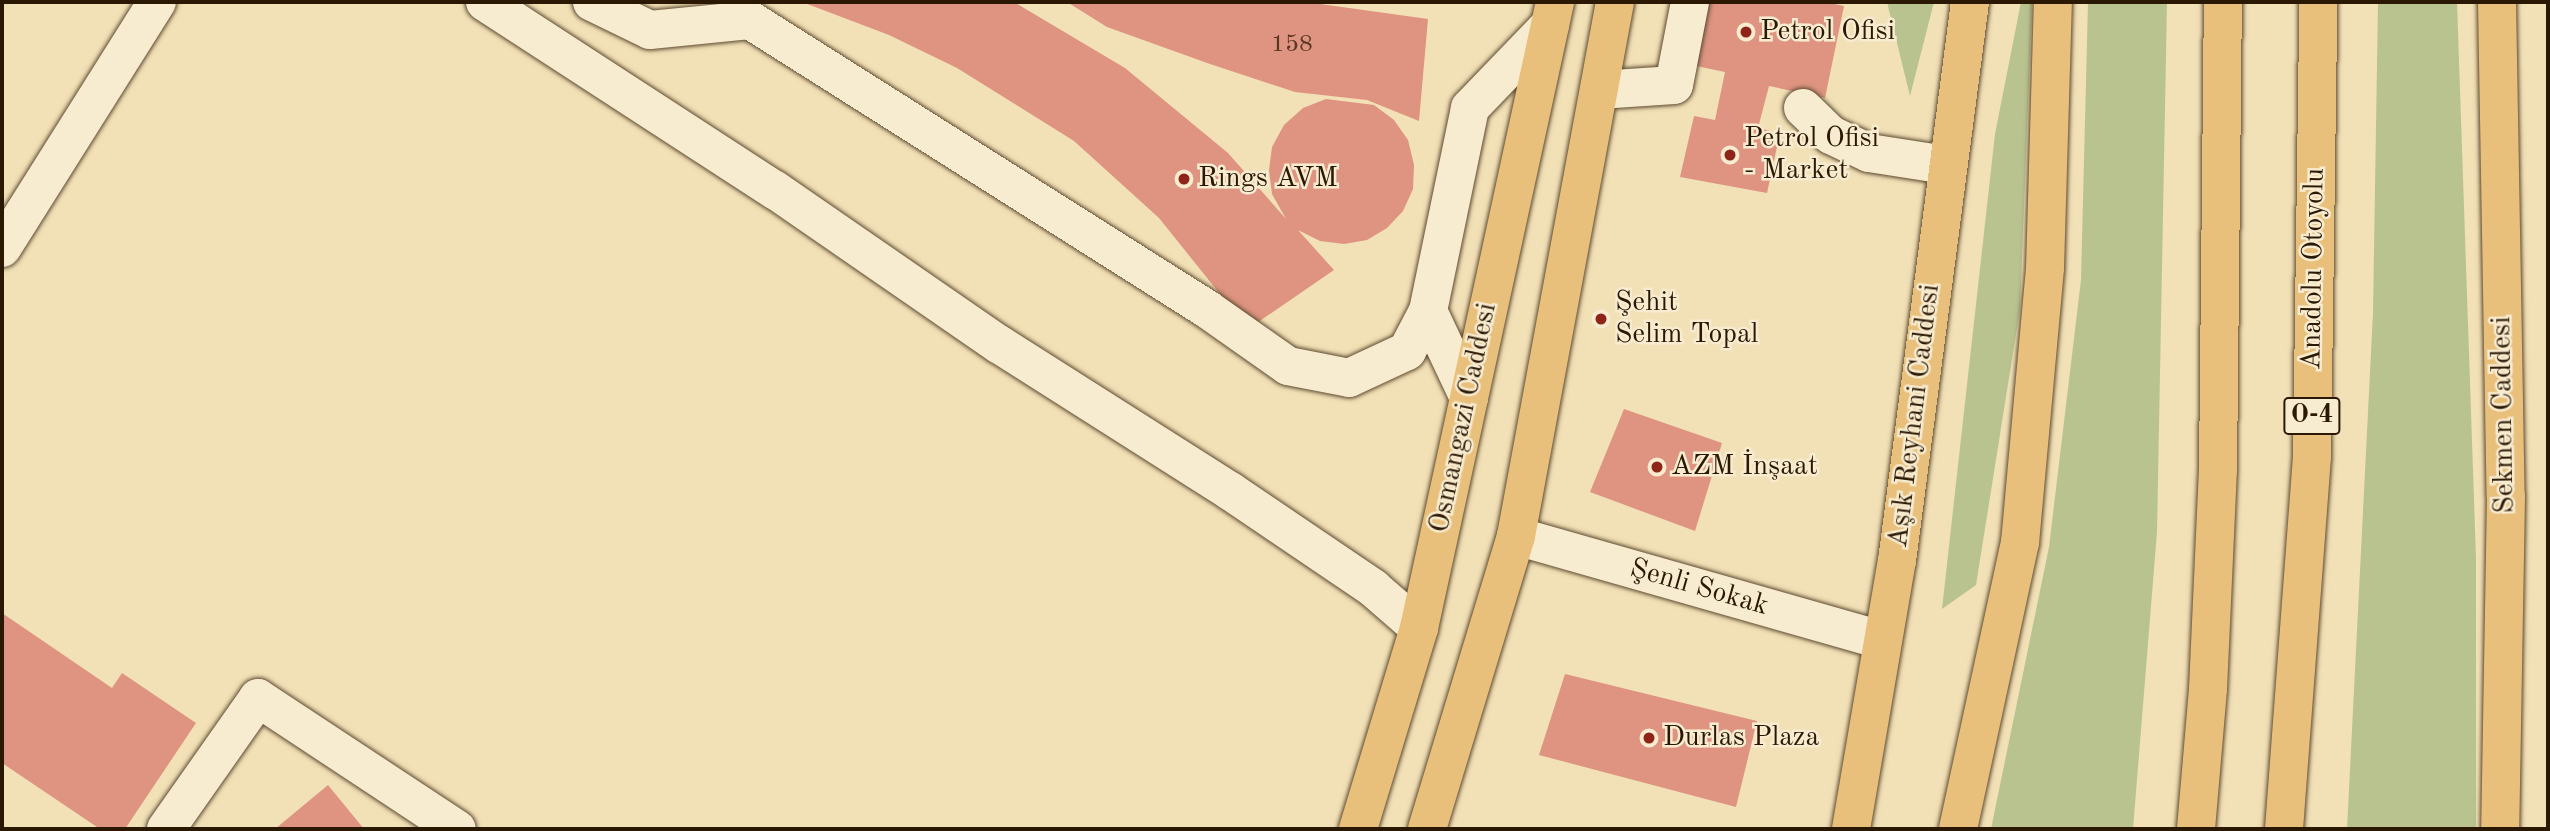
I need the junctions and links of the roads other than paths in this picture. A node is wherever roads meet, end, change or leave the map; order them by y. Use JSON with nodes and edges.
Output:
{"nodes":[{"id":1,"x":157,"y":2,"type":"edge"},
{"id":2,"x":485,"y":2,"type":"edge"},
{"id":3,"x":593,"y":2,"type":"edge"},
{"id":4,"x":1615,"y":2,"type":"edge"},
{"id":5,"x":1690,"y":2,"type":"edge"},
{"id":6,"x":1970,"y":2,"type":"edge"},
{"id":7,"x":2053,"y":2,"type":"edge"},
{"id":8,"x":2223,"y":2,"type":"edge"},
{"id":9,"x":2319,"y":2,"type":"edge"},
{"id":10,"x":2497,"y":2,"type":"edge"},
{"id":11,"x":1552,"y":13,"type":"edge"},
{"id":12,"x":1599,"y":90,"type":"junction"},
{"id":13,"x":1803,"y":108,"type":"dead end"},
{"id":14,"x":1947,"y":165,"type":"junction"},
{"id":15,"x":2,"y":248,"type":"edge"},
{"id":16,"x":1428,"y":311,"type":"junction"},
{"id":17,"x":1469,"y":398,"type":"junction"},
{"id":18,"x":1516,"y":536,"type":"junction"},
{"id":19,"x":1419,"y":628,"type":"junction"},
{"id":20,"x":1882,"y":640,"type":"junction"},
{"id":21,"x":166,"y":829,"type":"edge"},
{"id":22,"x":457,"y":829,"type":"edge"},
{"id":23,"x":1357,"y":829,"type":"edge"},
{"id":24,"x":1426,"y":829,"type":"edge"},
{"id":25,"x":1851,"y":829,"type":"edge"},
{"id":26,"x":1958,"y":829,"type":"edge"},
{"id":27,"x":2196,"y":829,"type":"edge"},
{"id":28,"x":2284,"y":829,"type":"edge"},
{"id":29,"x":2500,"y":829,"type":"edge"}],
"edges":[{"from":1,"to":15,"type":"street"},
{"from":2,"to":19,"type":"street"},
{"from":3,"to":16,"type":"street"},
{"from":4,"to":12,"type":"main road"},
{"from":5,"to":12,"type":"street"},
{"from":6,"to":14,"type":"main road","name":"Aşık Reyhani Caddesi"},
{"from":7,"to":26,"type":"main road"},
{"from":8,"to":27,"type":"main road"},
{"from":9,"to":28,"type":"main road","name":"Anadolu Otoyolu","number":"O-4"},
{"from":10,"to":29,"type":"main road","name":"Sekmen Caddesi"},
{"from":11,"to":16,"type":"street"},
{"from":11,"to":17,"type":"main road","name":"Osmangazi Caddesi"},
{"from":12,"to":18,"type":"main road"},
{"from":13,"to":14,"type":"street"},
{"from":14,"to":20,"type":"main road","name":"Aşık Reyhani Caddesi"},
{"from":16,"to":17,"type":"street"},
{"from":17,"to":19,"type":"main road","name":"Osmangazi Caddesi"},
{"from":18,"to":20,"type":"street","name":"Şenli Sokak"},
{"from":18,"to":24,"type":"main road"},
{"from":19,"to":23,"type":"main road","name":"Osmangazi Caddesi"},
{"from":20,"to":25,"type":"main road","name":"Aşık Reyhani Caddesi"},
{"from":21,"to":22,"type":"street"}]}
